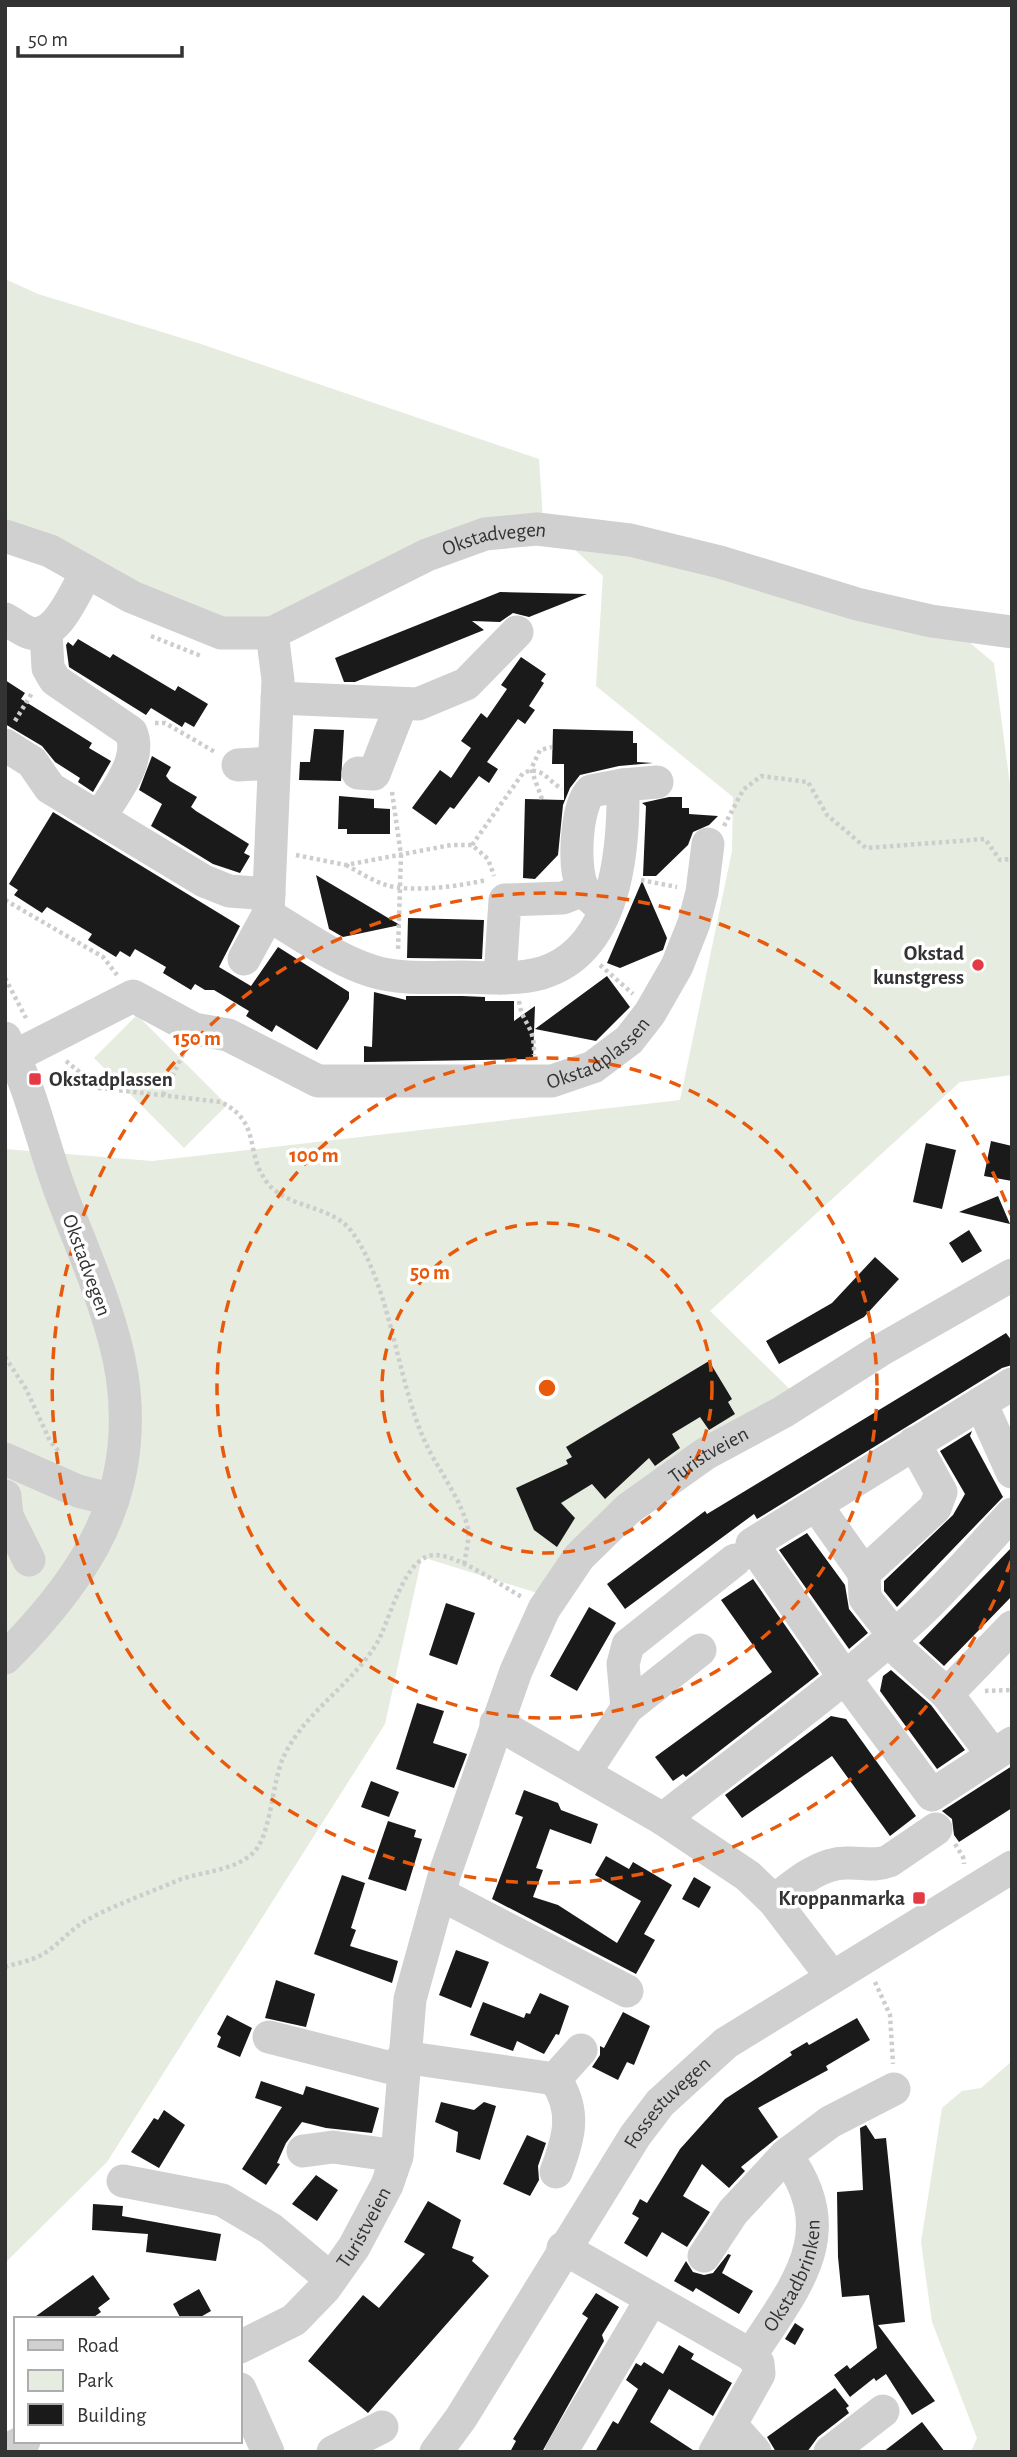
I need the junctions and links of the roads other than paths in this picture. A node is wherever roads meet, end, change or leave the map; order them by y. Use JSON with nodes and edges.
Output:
{"nodes":[{"id":1,"x":5,"y":536,"type":"edge"},
{"id":2,"x":87,"y":572,"type":"junction"},
{"id":3,"x":5,"y":619,"type":"edge"},
{"id":4,"x":46,"y":632,"type":"junction"},
{"id":5,"x":517,"y":632,"type":"dead end"},
{"id":6,"x":1012,"y":632,"type":"edge"},
{"id":7,"x":272,"y":633,"type":"junction"},
{"id":8,"x":277,"y":698,"type":"junction"},
{"id":9,"x":401,"y":705,"type":"junction"},
{"id":10,"x":9,"y":735,"type":"edge"},
{"id":11,"x":274,"y":764,"type":"junction"},
{"id":12,"x":238,"y":765,"type":"road end"},
{"id":13,"x":374,"y":778,"type":"road end"},
{"id":14,"x":657,"y":782,"type":"dead end"},
{"id":15,"x":623,"y":785,"type":"junction"},
{"id":16,"x":100,"y":817,"type":"junction"},
{"id":17,"x":708,"y":844,"type":"road end"},
{"id":18,"x":594,"y":900,"type":"junction"},
{"id":19,"x":269,"y":905,"type":"junction"},
{"id":20,"x":244,"y":959,"type":"dead end"},
{"id":21,"x":500,"y":978,"type":"junction"},
{"id":22,"x":20,"y":1046,"type":"edge"},
{"id":23,"x":1012,"y":1275,"type":"edge"},
{"id":24,"x":1012,"y":1384,"type":"edge"},
{"id":25,"x":981,"y":1403,"type":"junction"},
{"id":26,"x":914,"y":1443,"type":"junction"},
{"id":27,"x":1012,"y":1472,"type":"edge"},
{"id":28,"x":8,"y":1479,"type":"edge"},
{"id":29,"x":113,"y":1500,"type":"junction"},
{"id":30,"x":816,"y":1504,"type":"junction"},
{"id":31,"x":1012,"y":1514,"type":"edge"},
{"id":32,"x":29,"y":1560,"type":"dead end"},
{"id":33,"x":734,"y":1560,"type":"dead end"},
{"id":34,"x":864,"y":1573,"type":"junction"},
{"id":35,"x":1012,"y":1627,"type":"edge"},
{"id":36,"x":891,"y":1638,"type":"junction"},
{"id":37,"x":700,"y":1650,"type":"dead end"},
{"id":38,"x":5,"y":1658,"type":"edge"},
{"id":39,"x":845,"y":1678,"type":"junction"},
{"id":40,"x":947,"y":1694,"type":"junction"},
{"id":41,"x":627,"y":1708,"type":"junction"},
{"id":42,"x":496,"y":1723,"type":"junction"},
{"id":43,"x":1002,"y":1749,"type":"edge"},
{"id":44,"x":585,"y":1772,"type":"junction"},
{"id":45,"x":663,"y":1819,"type":"junction"},
{"id":46,"x":942,"y":1832,"type":"road end"},
{"id":47,"x":1012,"y":1867,"type":"edge"},
{"id":48,"x":440,"y":1894,"type":"junction"},
{"id":49,"x":774,"y":1900,"type":"junction"},
{"id":50,"x":832,"y":1978,"type":"junction"},
{"id":51,"x":627,"y":1992,"type":"dead end"},
{"id":52,"x":269,"y":2037,"type":"dead end"},
{"id":53,"x":581,"y":2050,"type":"dead end"},
{"id":54,"x":403,"y":2064,"type":"junction"},
{"id":55,"x":555,"y":2079,"type":"junction"},
{"id":56,"x":894,"y":2089,"type":"road end"},
{"id":57,"x":303,"y":2151,"type":"dead end"},
{"id":58,"x":786,"y":2155,"type":"junction"},
{"id":59,"x":397,"y":2156,"type":"junction"},
{"id":60,"x":556,"y":2172,"type":"dead end"},
{"id":61,"x":123,"y":2181,"type":"dead end"},
{"id":62,"x":563,"y":2248,"type":"junction"},
{"id":63,"x":704,"y":2256,"type":"dead end"},
{"id":64,"x":331,"y":2279,"type":"junction"},
{"id":65,"x":651,"y":2300,"type":"junction"},
{"id":66,"x":242,"y":2346,"type":"edge"},
{"id":67,"x":751,"y":2355,"type":"junction"},
{"id":68,"x":242,"y":2394,"type":"edge"},
{"id":69,"x":883,"y":2410,"type":"dead end"},
{"id":70,"x":382,"y":2427,"type":"dead end"},
{"id":71,"x":723,"y":2439,"type":"edge"},
{"id":72,"x":268,"y":2452,"type":"edge"},
{"id":73,"x":333,"y":2452,"type":"edge"},
{"id":74,"x":436,"y":2452,"type":"edge"},
{"id":75,"x":561,"y":2452,"type":"edge"},
{"id":76,"x":755,"y":2452,"type":"edge"},
{"id":77,"x":830,"y":2452,"type":"edge"}],
"edges":[{"from":1,"to":2,"type":"street","name":"Okstadvegen"},
{"from":2,"to":4,"type":"street"},
{"from":2,"to":7,"type":"street","name":"Okstadvegen"},
{"from":3,"to":4,"type":"street"},
{"from":4,"to":16,"type":"street"},
{"from":5,"to":9,"type":"street"},
{"from":6,"to":7,"type":"street","name":"Okstadvegen"},
{"from":7,"to":8,"type":"street"},
{"from":8,"to":9,"type":"street"},
{"from":8,"to":11,"type":"street"},
{"from":9,"to":13,"type":"street"},
{"from":10,"to":16,"type":"street"},
{"from":11,"to":12,"type":"street"},
{"from":11,"to":19,"type":"street"},
{"from":14,"to":15,"type":"street"},
{"from":15,"to":18,"type":"street"},
{"from":15,"to":18,"type":"street"},
{"from":16,"to":19,"type":"street"},
{"from":17,"to":22,"type":"street","name":"Okstadplassen"},
{"from":18,"to":21,"type":"street"},
{"from":18,"to":21,"type":"street"},
{"from":19,"to":20,"type":"street"},
{"from":19,"to":21,"type":"street"},
{"from":22,"to":29,"type":"street","name":"Okstadvegen"},
{"from":23,"to":42,"type":"street","name":"Turistveien"},
{"from":24,"to":25,"type":"street"},
{"from":25,"to":26,"type":"street"},
{"from":25,"to":27,"type":"street"},
{"from":26,"to":30,"type":"street"},
{"from":26,"to":34,"type":"street"},
{"from":28,"to":29,"type":"street"},
{"from":28,"to":32,"type":"street"},
{"from":29,"to":38,"type":"street","name":"Okstadvegen"},
{"from":30,"to":34,"type":"street"},
{"from":30,"to":39,"type":"street"},
{"from":31,"to":36,"type":"street"},
{"from":33,"to":41,"type":"street"},
{"from":34,"to":36,"type":"street"},
{"from":35,"to":40,"type":"street"},
{"from":36,"to":39,"type":"street"},
{"from":36,"to":40,"type":"street"},
{"from":37,"to":41,"type":"street"},
{"from":39,"to":43,"type":"street"},
{"from":39,"to":45,"type":"street"},
{"from":40,"to":43,"type":"street"},
{"from":41,"to":44,"type":"street"},
{"from":42,"to":44,"type":"street"},
{"from":42,"to":48,"type":"street","name":"Turistveien"},
{"from":44,"to":45,"type":"street"},
{"from":45,"to":49,"type":"street"},
{"from":46,"to":49,"type":"street"},
{"from":47,"to":50,"type":"street","name":"Fossestuvegen"},
{"from":48,"to":51,"type":"street"},
{"from":48,"to":54,"type":"street","name":"Turistveien"},
{"from":49,"to":50,"type":"street"},
{"from":50,"to":62,"type":"street","name":"Fossestuvegen"},
{"from":52,"to":54,"type":"street"},
{"from":53,"to":55,"type":"street"},
{"from":54,"to":55,"type":"street"},
{"from":54,"to":59,"type":"street","name":"Turistveien"},
{"from":55,"to":60,"type":"street"},
{"from":56,"to":58,"type":"street"},
{"from":57,"to":59,"type":"street"},
{"from":58,"to":63,"type":"street"},
{"from":58,"to":67,"type":"street","name":"Okstadbrinken"},
{"from":59,"to":64,"type":"street","name":"Turistveien"},
{"from":61,"to":64,"type":"street"},
{"from":62,"to":65,"type":"street","name":"Okstadbrinken"},
{"from":62,"to":74,"type":"street","name":"Fossestuvegen"},
{"from":64,"to":66,"type":"street","name":"Turistveien"},
{"from":65,"to":67,"type":"street","name":"Okstadbrinken"},
{"from":65,"to":75,"type":"street"},
{"from":67,"to":71,"type":"street","name":"Okstadbrinken"},
{"from":68,"to":72,"type":"street"},
{"from":69,"to":77,"type":"street"},
{"from":70,"to":73,"type":"street"},
{"from":71,"to":76,"type":"street","name":"Okstadbrinken"}]}
